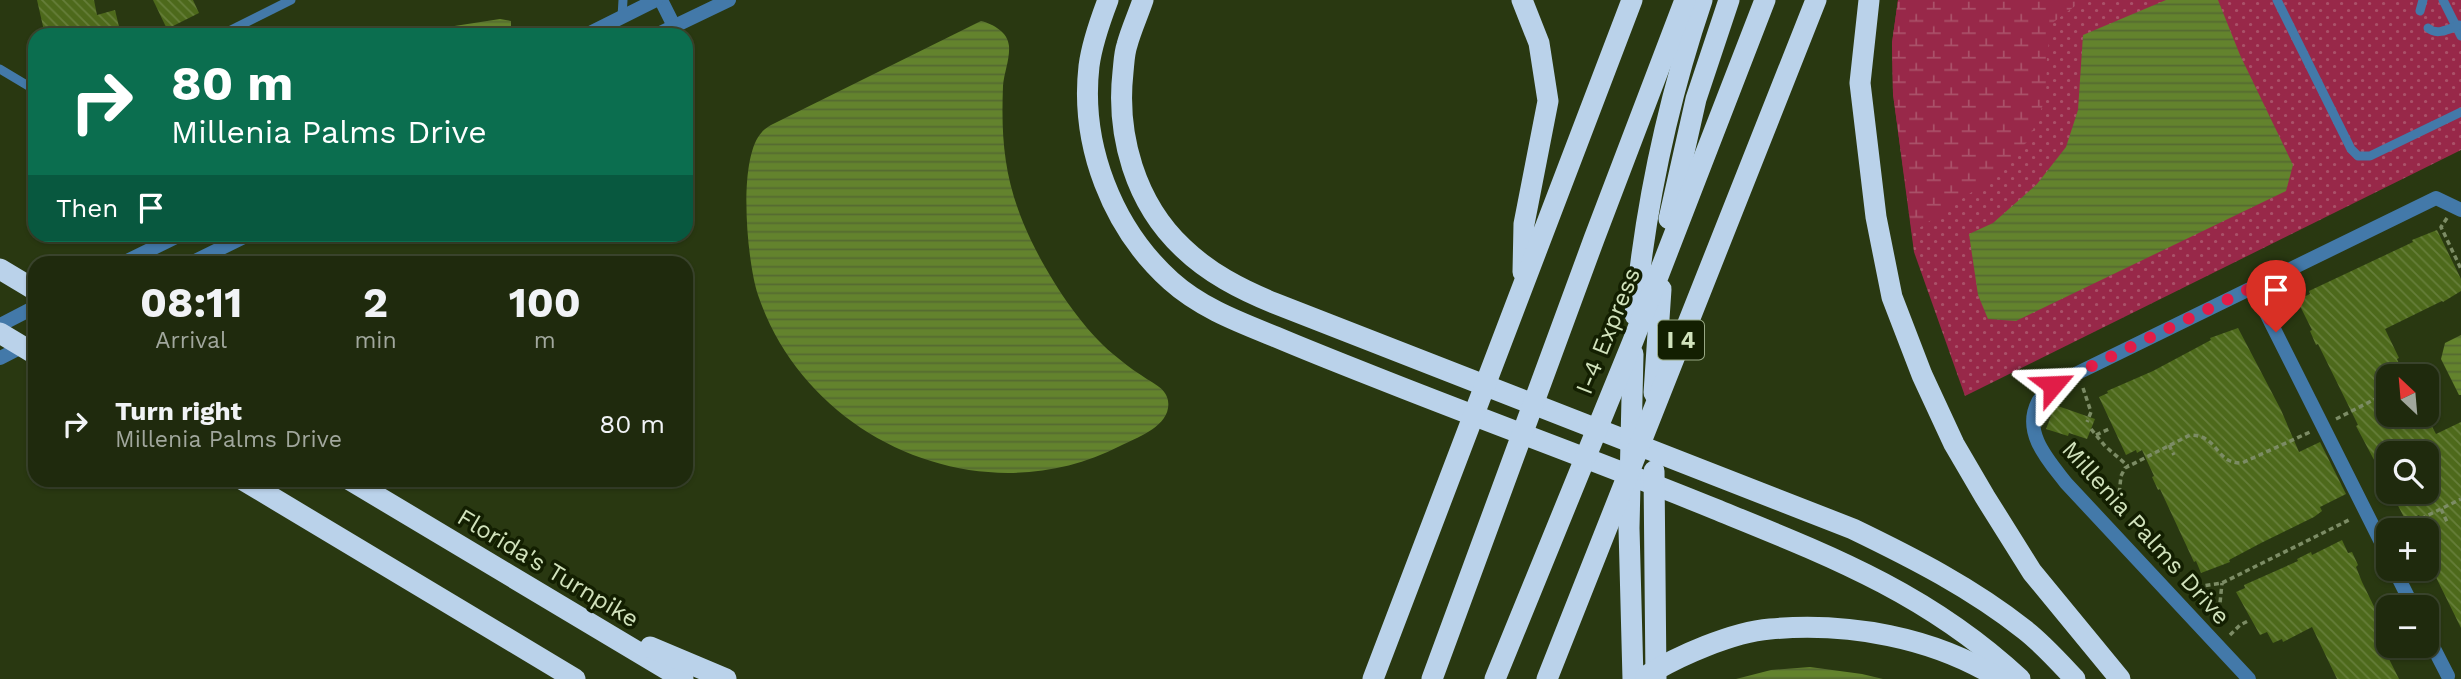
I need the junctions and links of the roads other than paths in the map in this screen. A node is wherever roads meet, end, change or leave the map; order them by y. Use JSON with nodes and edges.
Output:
{"nodes":[{"id":1,"x":291,"y":0,"type":"edge"},
{"id":2,"x":623,"y":0,"type":"edge"},
{"id":3,"x":659,"y":0,"type":"edge"},
{"id":4,"x":729,"y":0,"type":"edge"},
{"id":5,"x":1108,"y":0,"type":"edge"},
{"id":6,"x":1143,"y":0,"type":"edge"},
{"id":7,"x":1522,"y":0,"type":"edge"},
{"id":8,"x":1632,"y":0,"type":"edge"},
{"id":9,"x":1685,"y":0,"type":"edge"},
{"id":10,"x":1702,"y":0,"type":"edge"},
{"id":11,"x":1729,"y":0,"type":"edge"},
{"id":12,"x":1765,"y":0,"type":"edge"},
{"id":13,"x":1816,"y":0,"type":"edge"},
{"id":14,"x":1869,"y":0,"type":"edge"},
{"id":15,"x":2277,"y":0,"type":"edge"},
{"id":16,"x":2423,"y":0,"type":"edge"},
{"id":17,"x":2443,"y":0,"type":"edge"},
{"id":18,"x":2420,"y":11,"type":"dead end"},
{"id":19,"x":622,"y":17,"type":"junction"},
{"id":20,"x":674,"y":26,"type":"junction"},
{"id":21,"x":2459,"y":26,"type":"edge"},
{"id":22,"x":235,"y":28,"type":"edge"},
{"id":23,"x":600,"y":28,"type":"edge"},
{"id":24,"x":670,"y":28,"type":"edge"},
{"id":25,"x":2428,"y":28,"type":"dead end"},
{"id":26,"x":2461,"y":36,"type":"edge"},
{"id":27,"x":0,"y":69,"type":"edge"},
{"id":28,"x":28,"y":86,"type":"edge"},
{"id":29,"x":2461,"y":112,"type":"edge"},
{"id":30,"x":2455,"y":207,"type":"edge"},
{"id":31,"x":166,"y":242,"type":"edge"},
{"id":32,"x":234,"y":242,"type":"edge"},
{"id":33,"x":137,"y":256,"type":"edge"},
{"id":34,"x":205,"y":256,"type":"edge"},
{"id":35,"x":0,"y":269,"type":"edge"},
{"id":36,"x":28,"y":286,"type":"edge"},
{"id":37,"x":2253,"y":287,"type":"junction"},
{"id":38,"x":1523,"y":288,"type":"junction"},
{"id":39,"x":28,"y":311,"type":"edge"},
{"id":40,"x":0,"y":325,"type":"edge"},
{"id":41,"x":0,"y":333,"type":"edge"},
{"id":42,"x":28,"y":344,"type":"edge"},
{"id":43,"x":28,"y":350,"type":"edge"},
{"id":44,"x":0,"y":358,"type":"edge"},
{"id":45,"x":255,"y":487,"type":"edge"},
{"id":46,"x":362,"y":487,"type":"edge"},
{"id":47,"x":2376,"y":533,"type":"edge"},
{"id":48,"x":581,"y":618,"type":"junction"},
{"id":49,"x":2439,"y":656,"type":"edge"},
{"id":50,"x":2450,"y":675,"type":"edge"},
{"id":51,"x":575,"y":679,"type":"edge"},
{"id":52,"x":683,"y":679,"type":"edge"},
{"id":53,"x":726,"y":679,"type":"edge"},
{"id":54,"x":1373,"y":679,"type":"edge"},
{"id":55,"x":1432,"y":679,"type":"edge"},
{"id":56,"x":1495,"y":679,"type":"edge"},
{"id":57,"x":1546,"y":679,"type":"edge"},
{"id":58,"x":1633,"y":679,"type":"edge"},
{"id":59,"x":1642,"y":679,"type":"edge"},
{"id":60,"x":1656,"y":679,"type":"edge"},
{"id":61,"x":2000,"y":679,"type":"edge"},
{"id":62,"x":2020,"y":679,"type":"edge"},
{"id":63,"x":2075,"y":679,"type":"edge"},
{"id":64,"x":2120,"y":679,"type":"edge"},
{"id":65,"x":2249,"y":679,"type":"edge"}],
"edges":[{"from":1,"to":22,"type":"lane"},
{"from":2,"to":19,"type":"lane"},
{"from":3,"to":19,"type":"street"},
{"from":3,"to":20,"type":"street"},
{"from":4,"to":20,"type":"street"},
{"from":5,"to":62,"type":"highway"},
{"from":6,"to":63,"type":"highway"},
{"from":7,"to":38,"type":"highway"},
{"from":8,"to":38,"type":"highway"},
{"from":9,"to":55,"type":"highway","name":"I-4 Express"},
{"from":10,"to":58,"type":"highway"},
{"from":11,"to":60,"type":"highway"},
{"from":12,"to":56,"type":"highway","name":"I-4 Express"},
{"from":13,"to":57,"type":"highway","number":"I 4"},
{"from":14,"to":64,"type":"highway"},
{"from":15,"to":29,"type":"lane"},
{"from":16,"to":18,"type":"lane"},
{"from":17,"to":21,"type":"lane"},
{"from":19,"to":23,"type":"street"},
{"from":20,"to":24,"type":"street"},
{"from":21,"to":25,"type":"lane"},
{"from":21,"to":26,"type":"lane"},
{"from":27,"to":28,"type":"lane"},
{"from":30,"to":37,"type":"street","name":"Millenia Palms Drive"},
{"from":31,"to":33,"type":"street"},
{"from":32,"to":34,"type":"street"},
{"from":35,"to":36,"type":"highway"},
{"from":37,"to":47,"type":"street"},
{"from":37,"to":65,"type":"street","name":"Millenia Palms Drive"},
{"from":38,"to":54,"type":"highway"},
{"from":39,"to":40,"type":"street"},
{"from":41,"to":43,"type":"highway"},
{"from":42,"to":44,"type":"street"},
{"from":45,"to":51,"type":"highway"},
{"from":46,"to":48,"type":"highway","name":"Florida's Turnpike"},
{"from":48,"to":52,"type":"highway","name":"Florida's Turnpike"},
{"from":48,"to":53,"type":"highway"},
{"from":49,"to":50,"type":"street"},
{"from":59,"to":61,"type":"highway"}]}
